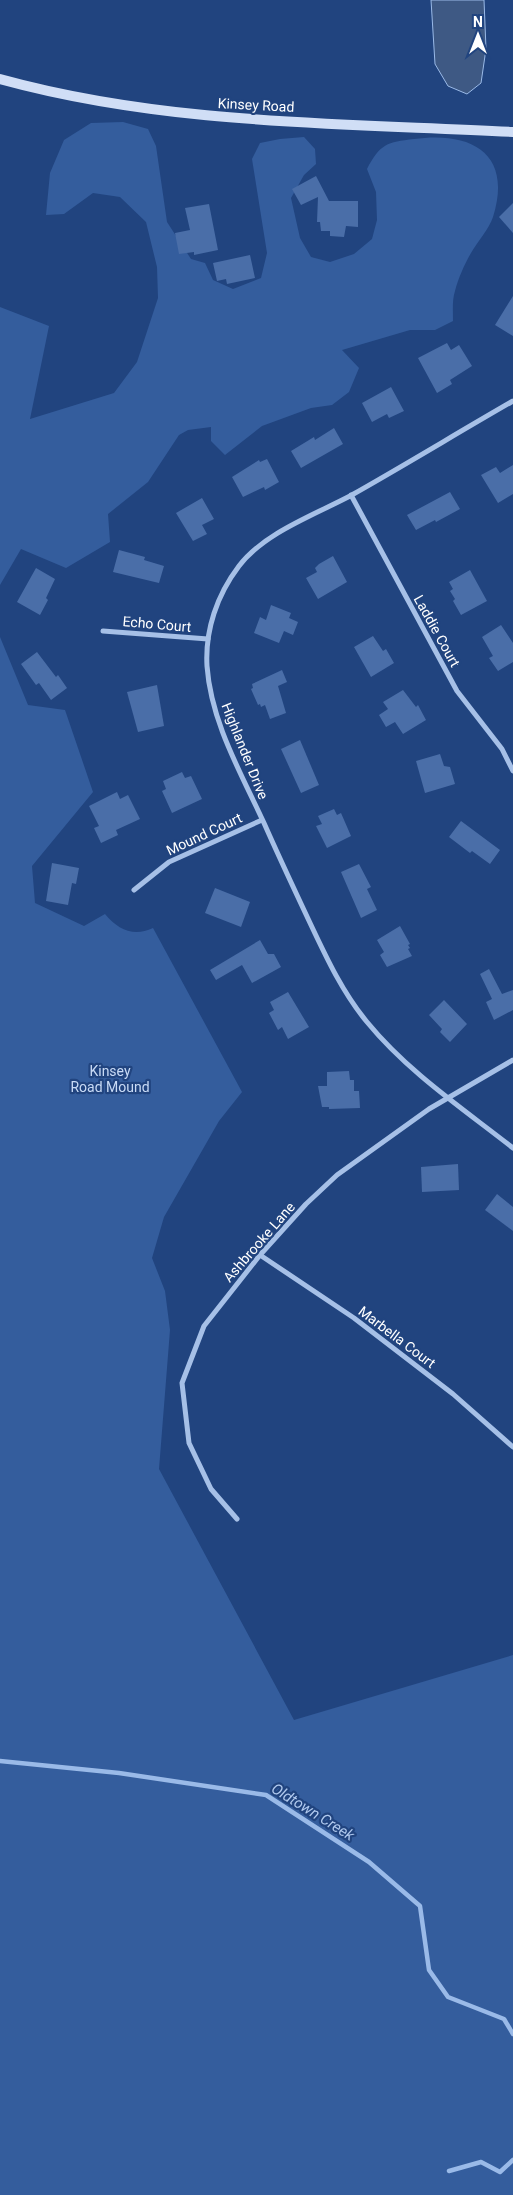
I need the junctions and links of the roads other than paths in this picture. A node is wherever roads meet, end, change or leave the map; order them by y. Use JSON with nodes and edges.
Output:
{"nodes":[{"id":1,"x":0,"y":79,"type":"edge"},
{"id":2,"x":513,"y":132,"type":"edge"},
{"id":3,"x":513,"y":401,"type":"edge"},
{"id":4,"x":351,"y":495,"type":"junction"},
{"id":5,"x":103,"y":631,"type":"dead end"},
{"id":6,"x":208,"y":639,"type":"junction"},
{"id":7,"x":513,"y":771,"type":"edge"},
{"id":8,"x":262,"y":820,"type":"junction"},
{"id":9,"x":134,"y":890,"type":"dead end"},
{"id":10,"x":513,"y":1060,"type":"edge"},
{"id":11,"x":448,"y":1098,"type":"junction"},
{"id":12,"x":513,"y":1148,"type":"edge"},
{"id":13,"x":260,"y":1255,"type":"junction"},
{"id":14,"x":513,"y":1447,"type":"edge"},
{"id":15,"x":237,"y":1519,"type":"dead end"}],
"edges":[{"from":1,"to":2,"type":"street","name":"Kinsey Road"},
{"from":3,"to":4,"type":"street","name":"Highlander Drive"},
{"from":4,"to":6,"type":"street","name":"Highlander Drive"},
{"from":4,"to":7,"type":"street","name":"Laddie Court"},
{"from":5,"to":6,"type":"street","name":"Echo Court"},
{"from":6,"to":8,"type":"street","name":"Highlander Drive"},
{"from":8,"to":9,"type":"street","name":"Mound Court"},
{"from":8,"to":11,"type":"street","name":"Highlander Drive"},
{"from":10,"to":11,"type":"street","name":"Ashbrooke Lane"},
{"from":11,"to":12,"type":"street","name":"Highlander Drive"},
{"from":11,"to":13,"type":"street","name":"Ashbrooke Lane"},
{"from":13,"to":14,"type":"street","name":"Marbella Court"},
{"from":13,"to":15,"type":"street","name":"Ashbrooke Lane"}]}
